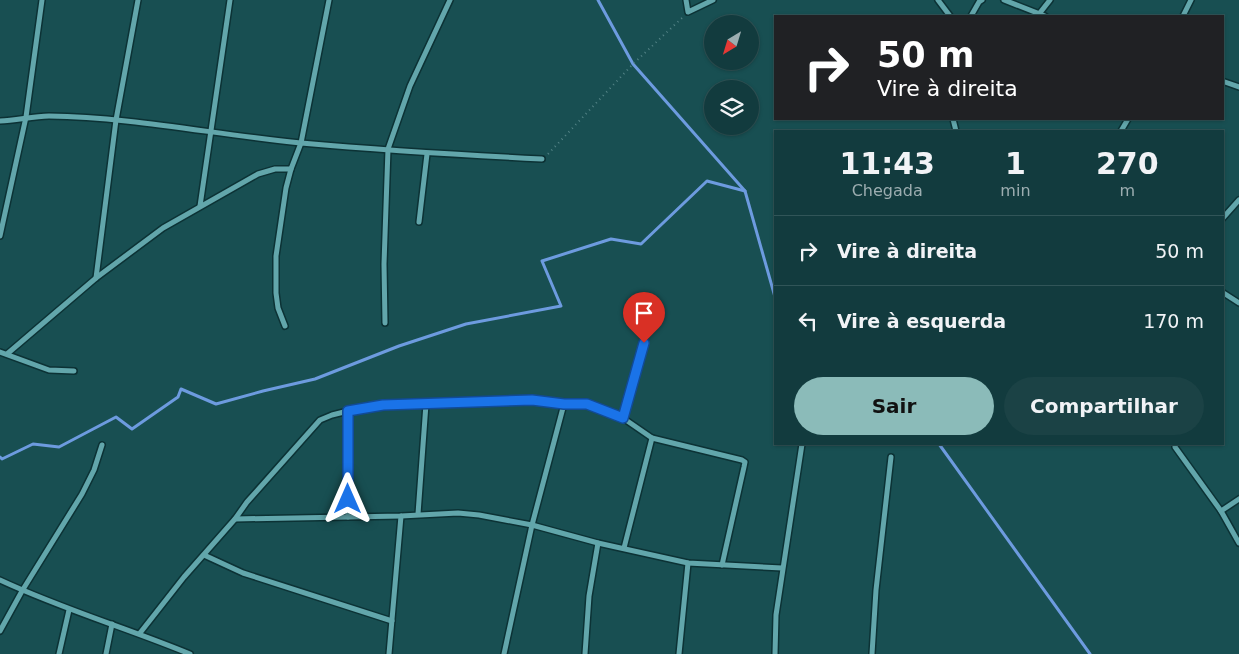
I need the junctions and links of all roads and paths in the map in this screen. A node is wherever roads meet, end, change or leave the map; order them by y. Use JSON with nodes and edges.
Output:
{"nodes":[{"id":1,"x":42,"y":0,"type":"edge"},
{"id":2,"x":138,"y":0,"type":"edge"},
{"id":3,"x":230,"y":0,"type":"edge"},
{"id":4,"x":329,"y":0,"type":"edge"},
{"id":5,"x":450,"y":0,"type":"edge"},
{"id":6,"x":686,"y":0,"type":"edge"},
{"id":7,"x":713,"y":0,"type":"edge"},
{"id":8,"x":938,"y":0,"type":"edge"},
{"id":9,"x":982,"y":0,"type":"edge"},
{"id":10,"x":1004,"y":0,"type":"edge"},
{"id":11,"x":1050,"y":0,"type":"edge"},
{"id":12,"x":1192,"y":0,"type":"edge"},
{"id":13,"x":688,"y":12,"type":"junction"},
{"id":14,"x":1039,"y":14,"type":"junction"},
{"id":15,"x":949,"y":15,"type":"edge"},
{"id":16,"x":972,"y":15,"type":"edge"},
{"id":17,"x":1042,"y":15,"type":"edge"},
{"id":18,"x":1184,"y":15,"type":"edge"},
{"id":19,"x":1224,"y":82,"type":"edge"},
{"id":20,"x":1239,"y":87,"type":"edge"},
{"id":21,"x":26,"y":117,"type":"junction"},
{"id":22,"x":116,"y":120,"type":"junction"},
{"id":23,"x":0,"y":122,"type":"edge"},
{"id":24,"x":210,"y":132,"type":"junction"},
{"id":25,"x":301,"y":143,"type":"junction"},
{"id":26,"x":388,"y":149,"type":"junction"},
{"id":27,"x":427,"y":154,"type":"junction"},
{"id":28,"x":542,"y":159,"type":"joint"},
{"id":29,"x":291,"y":169,"type":"junction"},
{"id":30,"x":1239,"y":200,"type":"edge"},
{"id":31,"x":200,"y":206,"type":"junction"},
{"id":32,"x":1224,"y":217,"type":"edge"},
{"id":33,"x":420,"y":222,"type":"dead end"},
{"id":34,"x":0,"y":236,"type":"edge"},
{"id":35,"x":96,"y":278,"type":"junction"},
{"id":36,"x":1224,"y":293,"type":"edge"},
{"id":37,"x":1239,"y":303,"type":"edge"},
{"id":38,"x":385,"y":323,"type":"dead end"},
{"id":39,"x":285,"y":326,"type":"dead end"},
{"id":40,"x":644,"y":343,"type":"dead end"},
{"id":41,"x":0,"y":352,"type":"edge"},
{"id":42,"x":7,"y":354,"type":"junction"},
{"id":43,"x":74,"y":371,"type":"dead end"},
{"id":44,"x":426,"y":404,"type":"junction"},
{"id":45,"x":564,"y":404,"type":"junction"},
{"id":46,"x":348,"y":411,"type":"junction"},
{"id":47,"x":623,"y":418,"type":"junction"},
{"id":48,"x":652,"y":438,"type":"junction"},
{"id":49,"x":102,"y":445,"type":"dead end"},
{"id":50,"x":802,"y":445,"type":"edge"},
{"id":51,"x":1174,"y":445,"type":"edge"},
{"id":52,"x":891,"y":457,"type":"dead end"},
{"id":53,"x":1239,"y":499,"type":"edge"},
{"id":54,"x":1221,"y":511,"type":"junction"},
{"id":55,"x":418,"y":514,"type":"junction"},
{"id":56,"x":401,"y":516,"type":"junction"},
{"id":57,"x":348,"y":517,"type":"junction"},
{"id":58,"x":235,"y":519,"type":"junction"},
{"id":59,"x":532,"y":525,"type":"junction"},
{"id":60,"x":598,"y":543,"type":"junction"},
{"id":61,"x":1239,"y":543,"type":"edge"},
{"id":62,"x":624,"y":548,"type":"junction"},
{"id":63,"x":204,"y":555,"type":"junction"},
{"id":64,"x":688,"y":563,"type":"junction"},
{"id":65,"x":722,"y":565,"type":"junction"},
{"id":66,"x":782,"y":568,"type":"junction"},
{"id":67,"x":0,"y":580,"type":"edge"},
{"id":68,"x":22,"y":591,"type":"junction"},
{"id":69,"x":69,"y":610,"type":"junction"},
{"id":70,"x":392,"y":621,"type":"junction"},
{"id":71,"x":112,"y":624,"type":"junction"},
{"id":72,"x":0,"y":631,"type":"edge"},
{"id":73,"x":140,"y":633,"type":"junction"},
{"id":74,"x":59,"y":654,"type":"edge"},
{"id":75,"x":106,"y":654,"type":"edge"},
{"id":76,"x":190,"y":654,"type":"edge"},
{"id":77,"x":389,"y":654,"type":"edge"},
{"id":78,"x":504,"y":654,"type":"edge"},
{"id":79,"x":586,"y":654,"type":"edge"},
{"id":80,"x":679,"y":654,"type":"edge"},
{"id":81,"x":775,"y":654,"type":"edge"},
{"id":82,"x":872,"y":654,"type":"edge"}],
"edges":[{"from":1,"to":21,"type":"street"},
{"from":2,"to":22,"type":"street"},
{"from":3,"to":24,"type":"street"},
{"from":4,"to":25,"type":"street"},
{"from":5,"to":26,"type":"street"},
{"from":6,"to":13,"type":"street"},
{"from":7,"to":13,"type":"street"},
{"from":8,"to":15,"type":"street"},
{"from":9,"to":16,"type":"street"},
{"from":10,"to":14,"type":"street"},
{"from":11,"to":14,"type":"street"},
{"from":12,"to":18,"type":"street"},
{"from":13,"to":28,"type":"path"},
{"from":14,"to":17,"type":"street"},
{"from":19,"to":20,"type":"street"},
{"from":21,"to":22,"type":"street"},
{"from":21,"to":23,"type":"street"},
{"from":21,"to":34,"type":"street"},
{"from":22,"to":24,"type":"street"},
{"from":22,"to":35,"type":"street"},
{"from":24,"to":25,"type":"street"},
{"from":24,"to":31,"type":"street"},
{"from":25,"to":26,"type":"street"},
{"from":25,"to":29,"type":"street"},
{"from":26,"to":27,"type":"street"},
{"from":26,"to":38,"type":"street"},
{"from":27,"to":28,"type":"street"},
{"from":27,"to":33,"type":"street"},
{"from":29,"to":31,"type":"street"},
{"from":29,"to":39,"type":"street"},
{"from":30,"to":32,"type":"street"},
{"from":31,"to":35,"type":"street"},
{"from":35,"to":42,"type":"street"},
{"from":36,"to":37,"type":"street"},
{"from":40,"to":47,"type":"street"},
{"from":41,"to":42,"type":"street"},
{"from":42,"to":43,"type":"street"},
{"from":44,"to":45,"type":"street"},
{"from":44,"to":46,"type":"street"},
{"from":44,"to":55,"type":"street"},
{"from":45,"to":47,"type":"street"},
{"from":45,"to":59,"type":"street"},
{"from":46,"to":57,"type":"street"},
{"from":46,"to":58,"type":"street"},
{"from":47,"to":48,"type":"street"},
{"from":48,"to":62,"type":"street"},
{"from":48,"to":65,"type":"street"},
{"from":49,"to":68,"type":"street"},
{"from":50,"to":66,"type":"street"},
{"from":51,"to":54,"type":"street"},
{"from":52,"to":82,"type":"street"},
{"from":53,"to":54,"type":"street"},
{"from":54,"to":61,"type":"street"},
{"from":55,"to":56,"type":"street"},
{"from":55,"to":59,"type":"street"},
{"from":56,"to":57,"type":"street"},
{"from":56,"to":70,"type":"street"},
{"from":57,"to":58,"type":"street"},
{"from":58,"to":63,"type":"street"},
{"from":59,"to":60,"type":"street"},
{"from":59,"to":78,"type":"street"},
{"from":60,"to":62,"type":"street"},
{"from":60,"to":79,"type":"street"},
{"from":62,"to":64,"type":"street"},
{"from":63,"to":70,"type":"street"},
{"from":63,"to":73,"type":"street"},
{"from":64,"to":65,"type":"street"},
{"from":64,"to":80,"type":"street"},
{"from":65,"to":66,"type":"street"},
{"from":66,"to":81,"type":"street"},
{"from":67,"to":68,"type":"street"},
{"from":68,"to":69,"type":"street"},
{"from":68,"to":72,"type":"street"},
{"from":69,"to":71,"type":"street"},
{"from":69,"to":74,"type":"street"},
{"from":70,"to":77,"type":"street"},
{"from":71,"to":73,"type":"street"},
{"from":71,"to":75,"type":"street"},
{"from":73,"to":76,"type":"street"}]}
